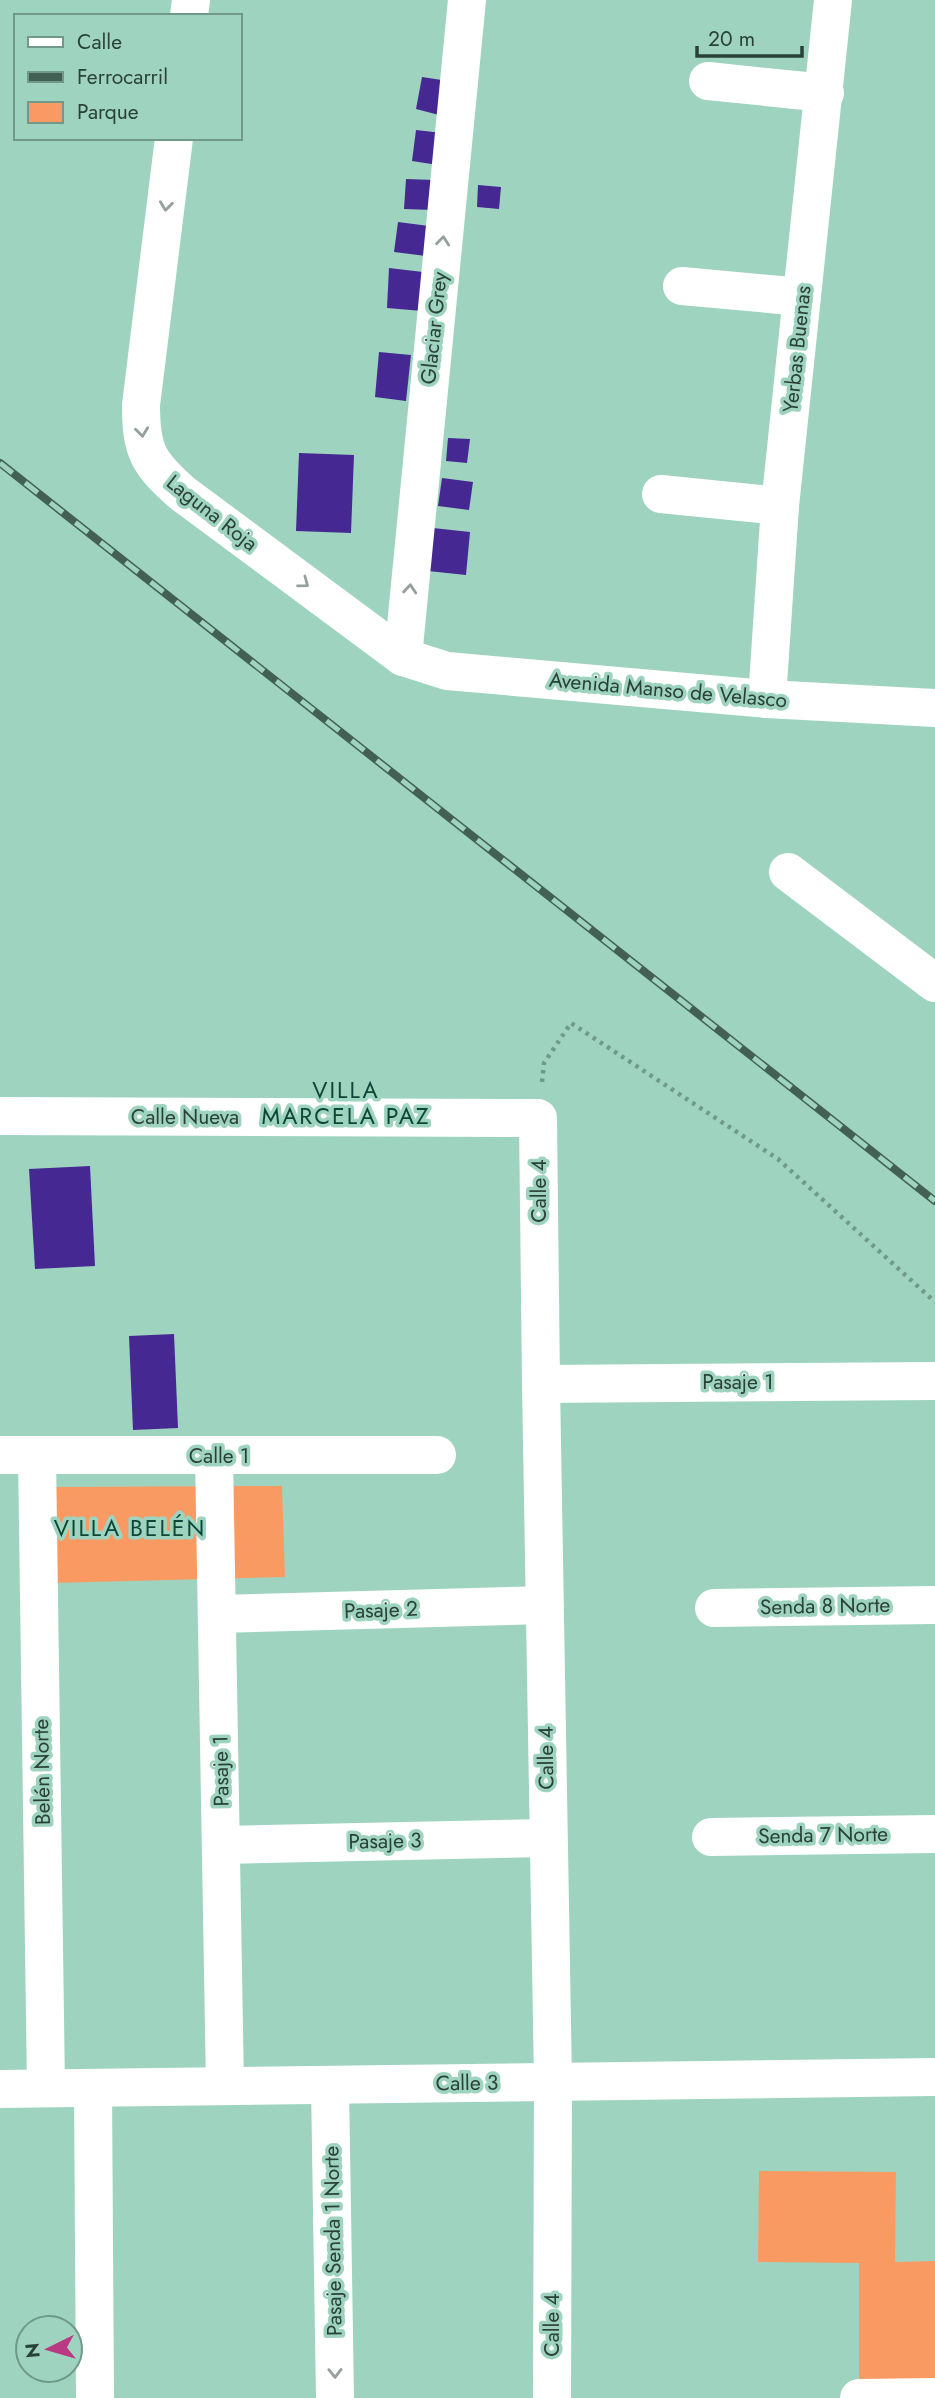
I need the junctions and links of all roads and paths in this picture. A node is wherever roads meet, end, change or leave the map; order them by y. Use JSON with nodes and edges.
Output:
{"nodes":[{"id":1,"x":467,"y":0,"type":"edge"},
{"id":2,"x":833,"y":0,"type":"edge"},
{"id":3,"x":708,"y":81,"type":"dead end"},
{"id":4,"x":825,"y":93,"type":"junction"},
{"id":5,"x":174,"y":140,"type":"edge"},
{"id":6,"x":682,"y":286,"type":"dead end"},
{"id":7,"x":802,"y":297,"type":"junction"},
{"id":8,"x":661,"y":494,"type":"dead end"},
{"id":9,"x":780,"y":506,"type":"junction"},
{"id":10,"x":403,"y":657,"type":"junction"},
{"id":11,"x":767,"y":699,"type":"junction"},
{"id":12,"x":935,"y":708,"type":"edge"},
{"id":13,"x":788,"y":872,"type":"dead end"},
{"id":14,"x":935,"y":983,"type":"edge"},
{"id":15,"x":0,"y":1116,"type":"edge"},
{"id":16,"x":538,"y":1118,"type":"junction"},
{"id":17,"x":935,"y":1302,"type":"edge"},
{"id":18,"x":935,"y":1381,"type":"edge"},
{"id":19,"x":541,"y":1384,"type":"junction"},
{"id":20,"x":0,"y":1455,"type":"edge"},
{"id":21,"x":437,"y":1455,"type":"dead end"},
{"id":22,"x":37,"y":1456,"type":"junction"},
{"id":23,"x":214,"y":1456,"type":"junction"},
{"id":24,"x":544,"y":1605,"type":"junction"},
{"id":25,"x":935,"y":1605,"type":"edge"},
{"id":26,"x":714,"y":1608,"type":"dead end"},
{"id":27,"x":217,"y":1614,"type":"junction"},
{"id":28,"x":935,"y":1834,"type":"edge"},
{"id":29,"x":711,"y":1836,"type":"dead end"},
{"id":30,"x":548,"y":1838,"type":"junction"},
{"id":31,"x":222,"y":1845,"type":"junction"},
{"id":32,"x":935,"y":2077,"type":"edge"},
{"id":33,"x":553,"y":2081,"type":"junction"},
{"id":34,"x":330,"y":2085,"type":"junction"},
{"id":35,"x":225,"y":2086,"type":"junction"},
{"id":36,"x":47,"y":2088,"type":"junction"},
{"id":37,"x":93,"y":2088,"type":"junction"},
{"id":38,"x":0,"y":2089,"type":"edge"},
{"id":39,"x":935,"y":2397,"type":"edge"},
{"id":40,"x":95,"y":2398,"type":"edge"},
{"id":41,"x":335,"y":2398,"type":"edge"},
{"id":42,"x":552,"y":2398,"type":"edge"},
{"id":43,"x":859,"y":2398,"type":"edge"}],
"edges":[{"from":10,"to":1,"type":"street","name":"Glaciar Grey","one_way":true},
{"from":2,"to":4,"type":"street","name":"Yerbas Buenas"},
{"from":3,"to":4,"type":"street"},
{"from":4,"to":7,"type":"street","name":"Yerbas Buenas"},
{"from":5,"to":10,"type":"street","name":"Laguna Roja","one_way":true},
{"from":6,"to":7,"type":"street"},
{"from":7,"to":9,"type":"street","name":"Yerbas Buenas"},
{"from":8,"to":9,"type":"street"},
{"from":9,"to":11,"type":"street","name":"Yerbas Buenas"},
{"from":10,"to":11,"type":"street","name":"Avenida Manso de Velasco"},
{"from":11,"to":12,"type":"street","name":"Avenida Manso de Velasco"},
{"from":13,"to":14,"type":"street"},
{"from":15,"to":16,"type":"street","name":"Calle Nueva"},
{"from":16,"to":17,"type":"path"},
{"from":16,"to":19,"type":"street","name":"Calle 4"},
{"from":18,"to":19,"type":"street","name":"Pasaje 1"},
{"from":19,"to":24,"type":"street","name":"Calle 4"},
{"from":20,"to":22,"type":"street","name":"Calle 1"},
{"from":21,"to":23,"type":"street","name":"Calle 1"},
{"from":22,"to":23,"type":"street","name":"Calle 1"},
{"from":22,"to":36,"type":"street","name":"Belén Norte"},
{"from":23,"to":27,"type":"street","name":"Pasaje 1"},
{"from":24,"to":27,"type":"street","name":"Pasaje 2"},
{"from":24,"to":30,"type":"street","name":"Calle 4"},
{"from":25,"to":26,"type":"street","name":"Senda 8 Norte"},
{"from":27,"to":31,"type":"street","name":"Pasaje 1"},
{"from":28,"to":29,"type":"street","name":"Senda 7 Norte"},
{"from":30,"to":31,"type":"street","name":"Pasaje 3"},
{"from":30,"to":33,"type":"street","name":"Calle 4"},
{"from":31,"to":35,"type":"street","name":"Pasaje 1"},
{"from":32,"to":33,"type":"street","name":"Calle 3"},
{"from":33,"to":34,"type":"street","name":"Calle 3"},
{"from":33,"to":42,"type":"street","name":"Calle 4"},
{"from":34,"to":35,"type":"street","name":"Calle 3"},
{"from":34,"to":41,"type":"street","name":"Pasaje Senda 1 Norte","one_way":true},
{"from":35,"to":37,"type":"street","name":"Calle 3"},
{"from":36,"to":37,"type":"street","name":"Calle 3"},
{"from":36,"to":38,"type":"street","name":"Calle 3"},
{"from":37,"to":40,"type":"street"},
{"from":39,"to":43,"type":"street"}]}
